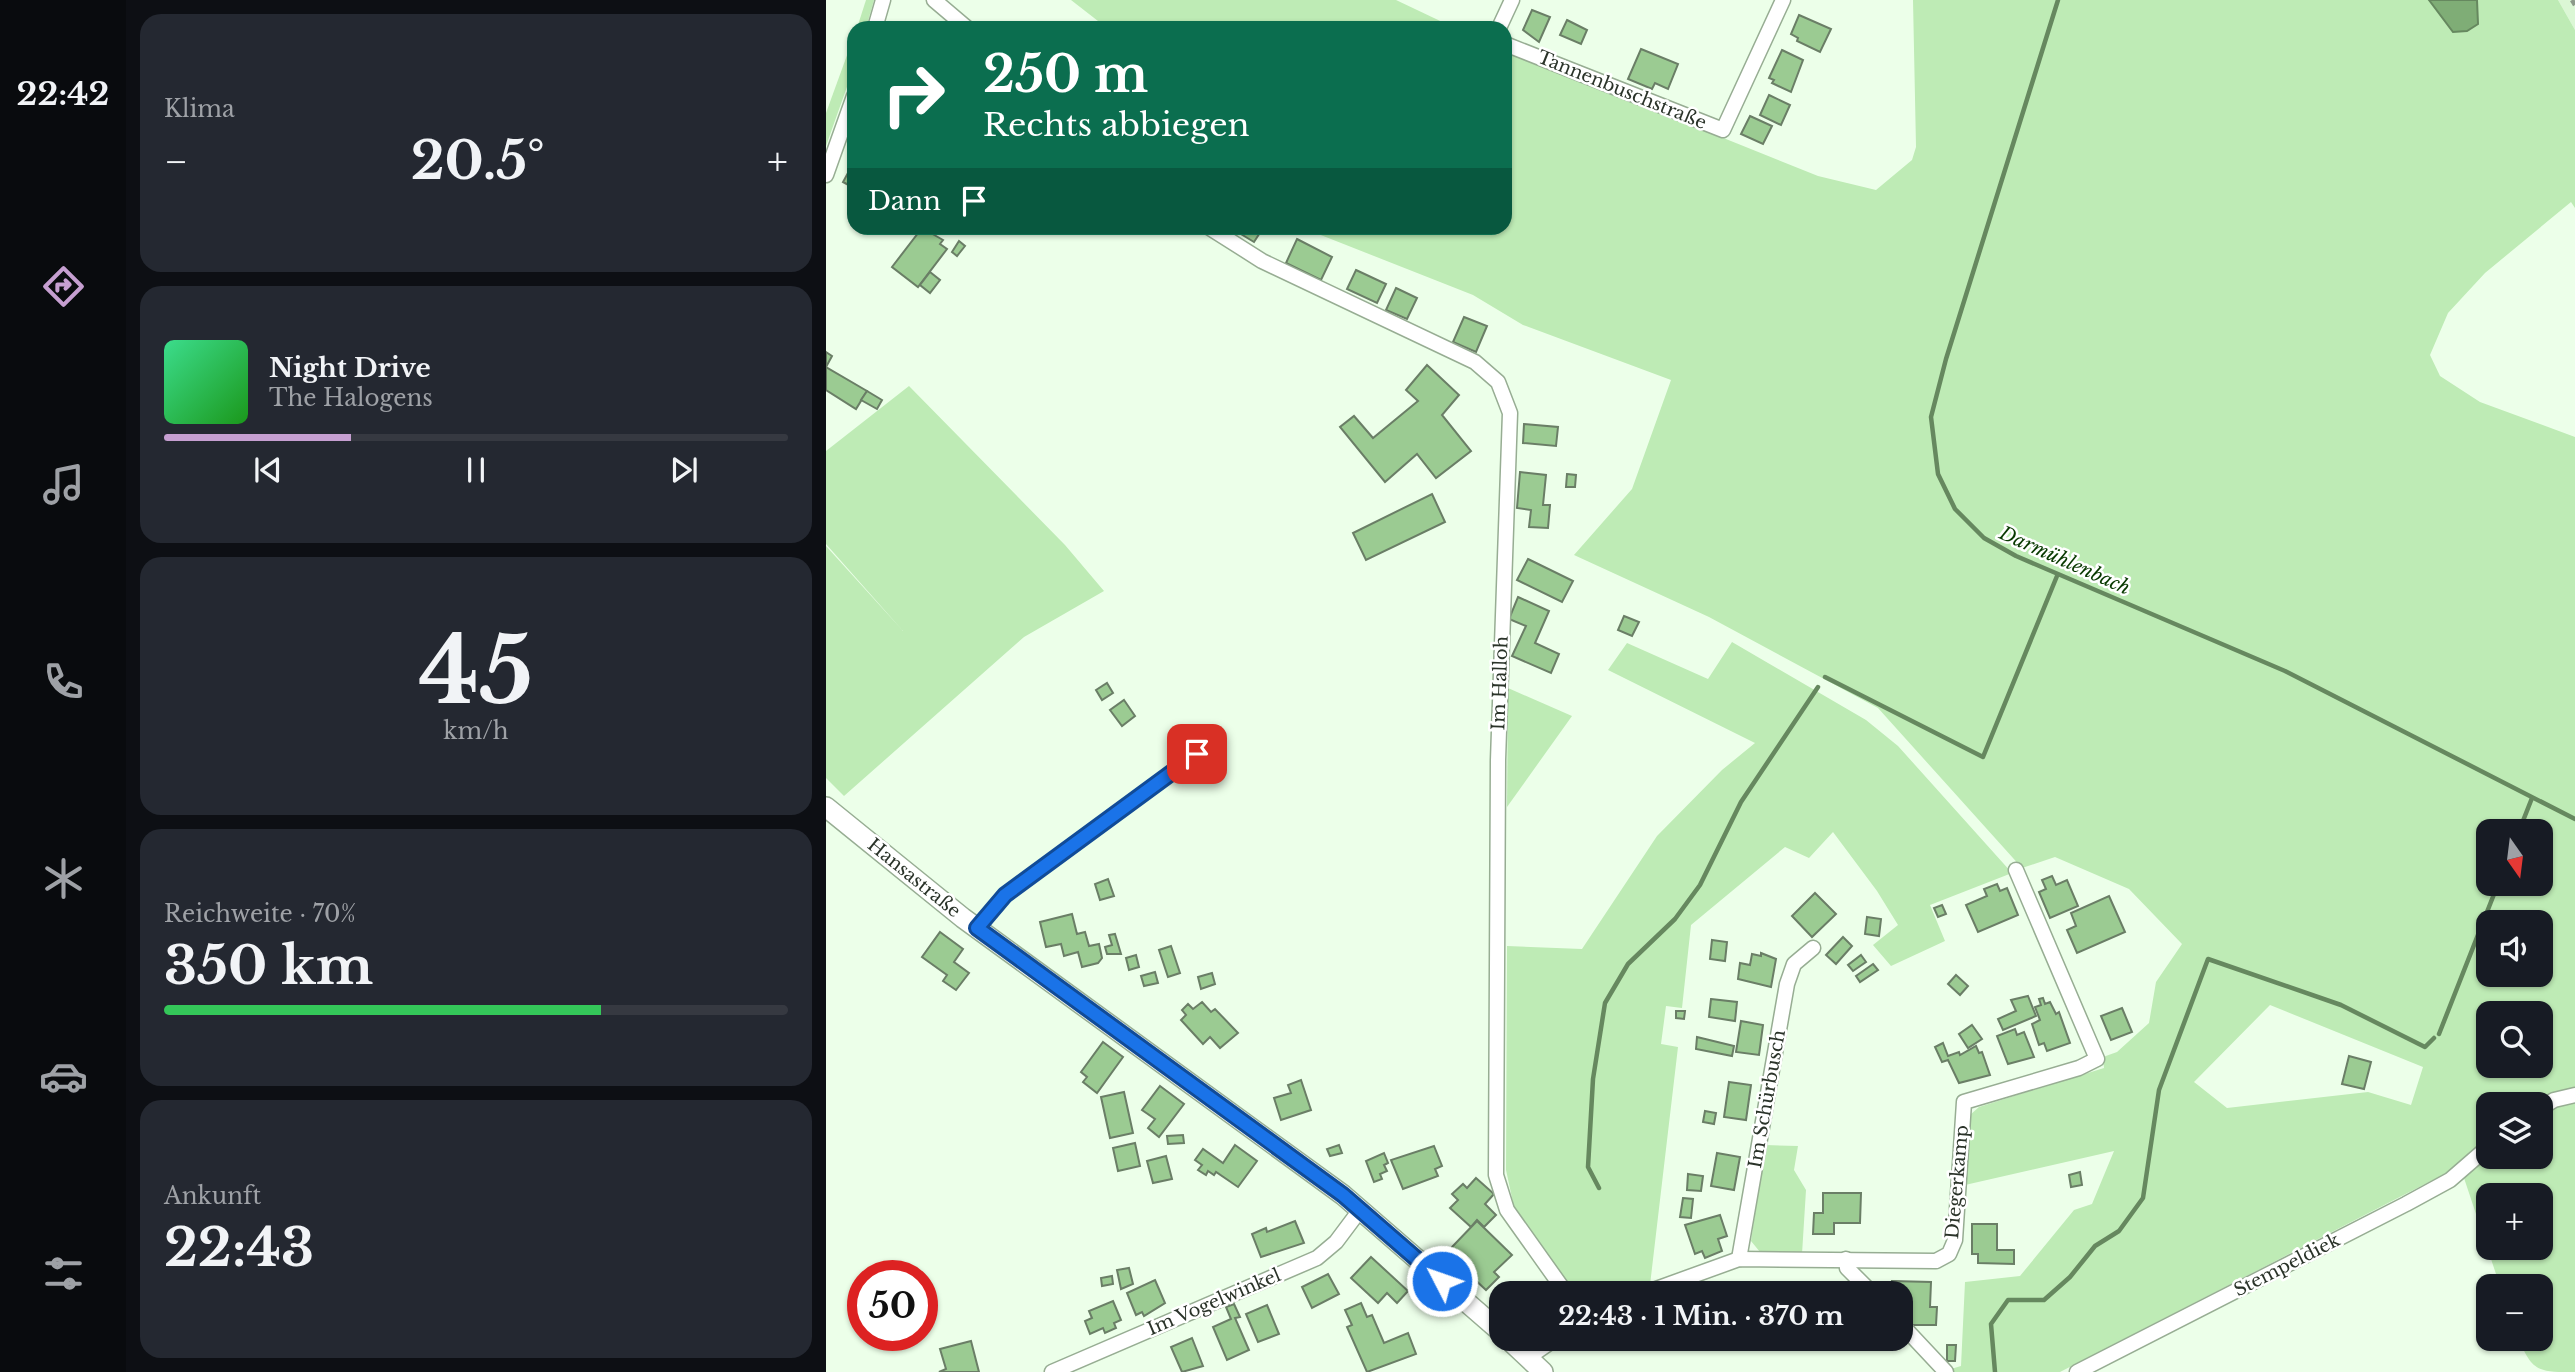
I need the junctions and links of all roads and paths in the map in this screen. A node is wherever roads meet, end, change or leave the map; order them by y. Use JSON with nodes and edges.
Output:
{"nodes":[{"id":1,"x":883,"y":0,"type":"edge"},
{"id":2,"x":934,"y":0,"type":"edge"},
{"id":3,"x":1512,"y":0,"type":"edge"},
{"id":4,"x":1783,"y":0,"type":"edge"},
{"id":5,"x":877,"y":21,"type":"edge"},
{"id":6,"x":959,"y":21,"type":"edge"},
{"id":7,"x":1502,"y":21,"type":"edge"},
{"id":8,"x":1512,"y":47,"type":"edge"},
{"id":9,"x":847,"y":116,"type":"edge"},
{"id":10,"x":826,"y":175,"type":"edge"},
{"id":11,"x":1221,"y":235,"type":"edge"},
{"id":12,"x":1197,"y":754,"type":"dead end"},
{"id":13,"x":826,"y":807,"type":"edge"},
{"id":14,"x":2016,"y":870,"type":"dead end"},
{"id":15,"x":977,"y":928,"type":"junction"},
{"id":16,"x":1813,"y":948,"type":"dead end"},
{"id":17,"x":2575,"y":1095,"type":"edge"},
{"id":18,"x":2553,"y":1101,"type":"edge"},
{"id":19,"x":2476,"y":1157,"type":"edge"},
{"id":20,"x":1360,"y":1210,"type":"junction"},
{"id":21,"x":1739,"y":1259,"type":"junction"},
{"id":22,"x":1846,"y":1259,"type":"junction"},
{"id":23,"x":1557,"y":1281,"type":"edge"},
{"id":24,"x":1678,"y":1281,"type":"edge"},
{"id":25,"x":1860,"y":1281,"type":"edge"},
{"id":26,"x":1489,"y":1323,"type":"edge"},
{"id":27,"x":1913,"y":1337,"type":"edge"},
{"id":28,"x":1522,"y":1351,"type":"edge"},
{"id":29,"x":1538,"y":1351,"type":"edge"},
{"id":30,"x":1529,"y":1357,"type":"junction"},
{"id":31,"x":1052,"y":1372,"type":"edge"},
{"id":32,"x":1543,"y":1372,"type":"edge"},
{"id":33,"x":1947,"y":1372,"type":"edge"},
{"id":34,"x":2077,"y":1372,"type":"edge"}],
"edges":[{"from":1,"to":5,"type":"street"},
{"from":2,"to":6,"type":"street"},
{"from":3,"to":7,"type":"street"},
{"from":4,"to":8,"type":"street","name":"Tannenbuschstraße"},
{"from":9,"to":10,"type":"street"},
{"from":11,"to":23,"type":"street","name":"Im Halloh"},
{"from":12,"to":15,"type":"lane"},
{"from":13,"to":15,"type":"main road","name":"Hansastraße"},
{"from":14,"to":22,"type":"street","name":"Diegerkamp"},
{"from":15,"to":20,"type":"main road","name":"Hansastraße"},
{"from":16,"to":21,"type":"street","name":"Im Schürbusch"},
{"from":17,"to":18,"type":"street"},
{"from":19,"to":34,"type":"street","name":"Stempeldiek"},
{"from":20,"to":26,"type":"main road","name":"Hansastraße"},
{"from":20,"to":31,"type":"street","name":"Im Vogelwinkel"},
{"from":21,"to":22,"type":"street","name":"Diegerkamp"},
{"from":21,"to":24,"type":"street","name":"Diegerkamp"},
{"from":22,"to":25,"type":"street"},
{"from":27,"to":33,"type":"street"},
{"from":28,"to":30,"type":"main road"},
{"from":29,"to":30,"type":"street"},
{"from":30,"to":32,"type":"main road"}]}
